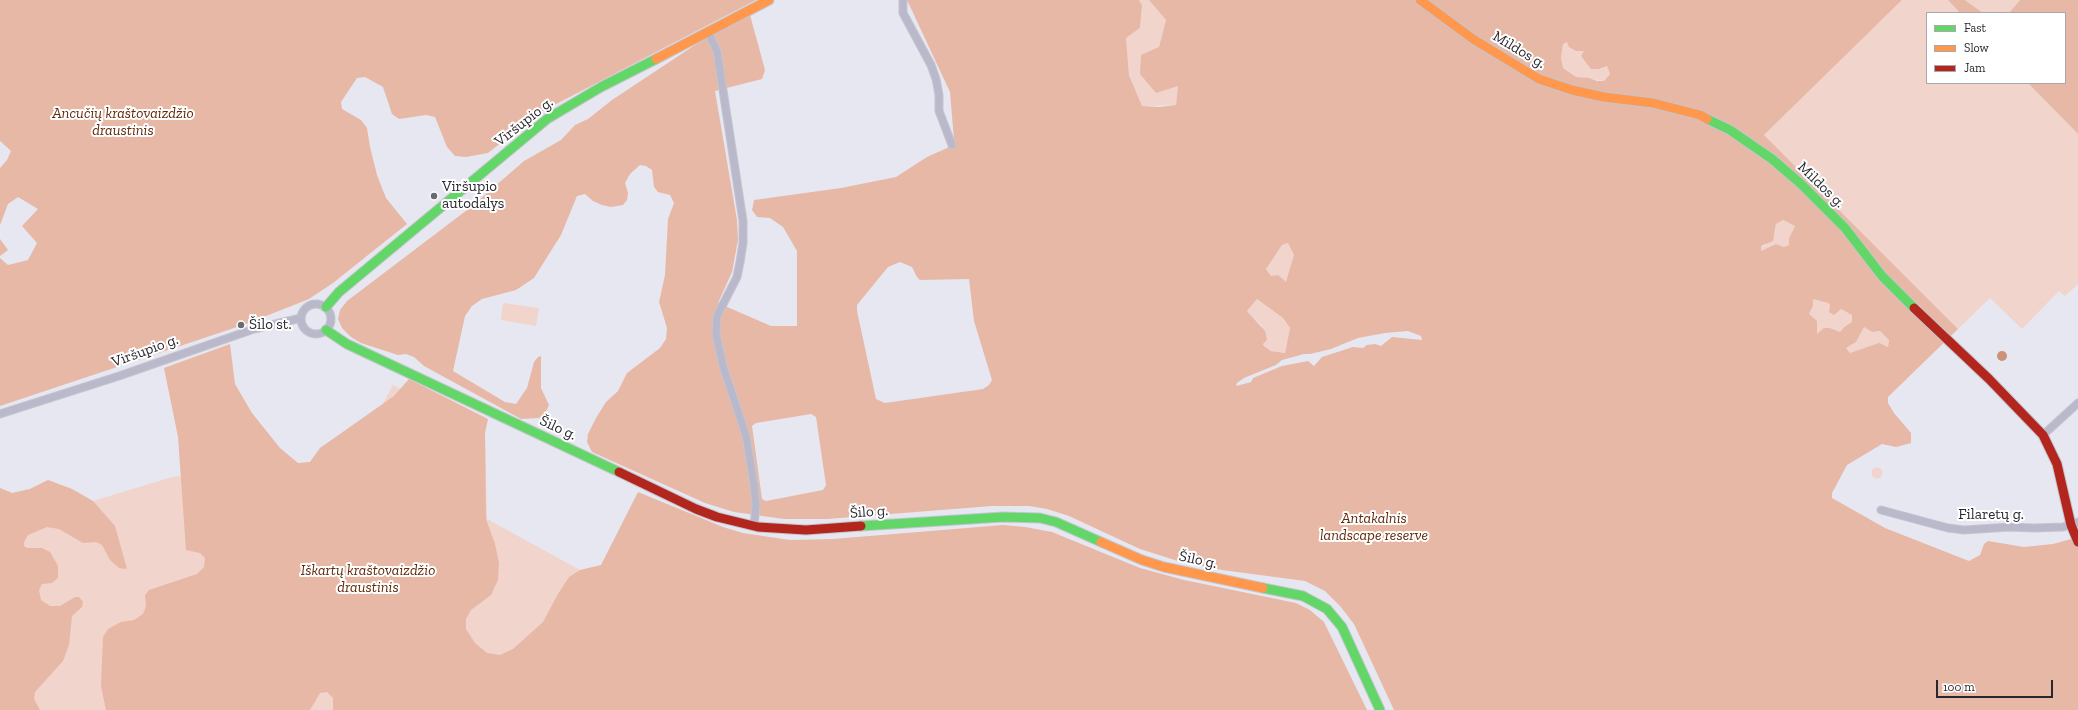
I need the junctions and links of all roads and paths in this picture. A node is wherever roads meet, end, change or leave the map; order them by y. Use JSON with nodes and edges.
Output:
{"nodes":[{"id":1,"x":769,"y":0,"type":"edge"},
{"id":2,"x":904,"y":0,"type":"edge"},
{"id":3,"x":1420,"y":0,"type":"edge"},
{"id":4,"x":708,"y":32,"type":"junction"},
{"id":5,"x":952,"y":145,"type":"dead end"},
{"id":6,"x":326,"y":307,"type":"junction"},
{"id":7,"x":301,"y":318,"type":"junction"},
{"id":8,"x":326,"y":330,"type":"junction"},
{"id":9,"x":2078,"y":403,"type":"edge"},
{"id":10,"x":0,"y":414,"type":"edge"},
{"id":11,"x":2043,"y":435,"type":"junction"},
{"id":12,"x":1881,"y":510,"type":"dead end"},
{"id":13,"x":2074,"y":524,"type":"edge"},
{"id":14,"x":754,"y":526,"type":"junction"},
{"id":15,"x":2078,"y":542,"type":"edge"},
{"id":16,"x":1380,"y":710,"type":"edge"}],
"edges":[{"from":1,"to":4,"type":"street","name":"Viršupio g."},
{"from":2,"to":5,"type":"street"},
{"from":3,"to":11,"type":"street","name":"Mildos g."},
{"from":4,"to":6,"type":"street","name":"Viršupio g."},
{"from":4,"to":14,"type":"street"},
{"from":6,"to":7,"type":"street"},
{"from":6,"to":8,"type":"street"},
{"from":7,"to":8,"type":"street"},
{"from":7,"to":10,"type":"street","name":"Viršupio g."},
{"from":8,"to":14,"type":"street","name":"Šilo g."},
{"from":9,"to":11,"type":"street"},
{"from":11,"to":13,"type":"street","name":"Mildos g."},
{"from":12,"to":13,"type":"street","name":"Filaretų g."},
{"from":13,"to":15,"type":"street","name":"Mildos g."},
{"from":14,"to":16,"type":"street","name":"Šilo g."}]}
